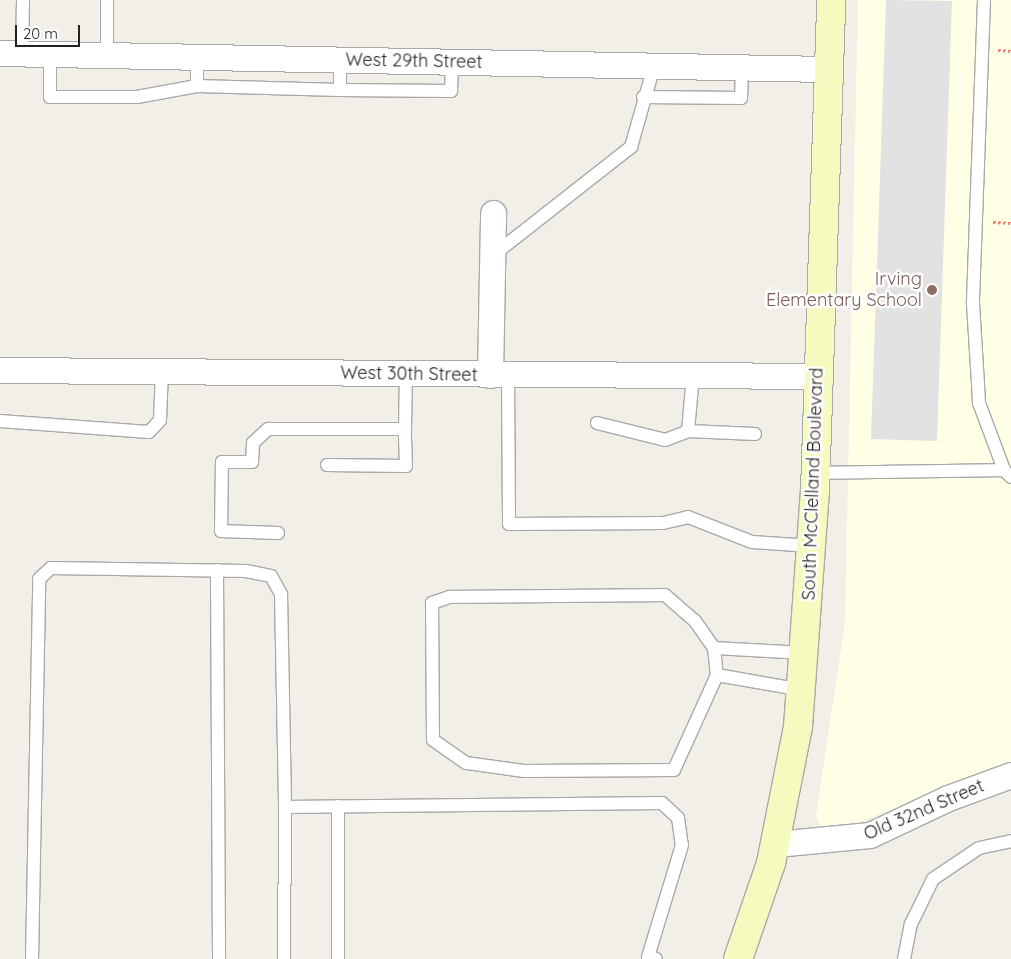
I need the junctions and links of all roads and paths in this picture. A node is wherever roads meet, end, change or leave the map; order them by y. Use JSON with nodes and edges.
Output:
{"nodes":[{"id":1,"x":23,"y":0,"type":"edge"},
{"id":2,"x":106,"y":0,"type":"edge"},
{"id":3,"x":831,"y":0,"type":"edge"},
{"id":4,"x":984,"y":0,"type":"edge"},
{"id":5,"x":11,"y":53,"type":"edge"},
{"id":6,"x":50,"y":54,"type":"junction"},
{"id":7,"x":106,"y":55,"type":"junction"},
{"id":8,"x":197,"y":57,"type":"junction"},
{"id":9,"x":340,"y":60,"type":"junction"},
{"id":10,"x":452,"y":62,"type":"junction"},
{"id":11,"x":654,"y":66,"type":"junction"},
{"id":12,"x":742,"y":68,"type":"junction"},
{"id":13,"x":829,"y":69,"type":"junction"},
{"id":14,"x":197,"y":86,"type":"junction"},
{"id":15,"x":340,"y":90,"type":"junction"},
{"id":16,"x":644,"y":97,"type":"junction"},
{"id":17,"x":493,"y":213,"type":"dead end"},
{"id":18,"x":993,"y":222,"type":"dead end"},
{"id":19,"x":1011,"y":223,"type":"edge"},
{"id":20,"x":492,"y":256,"type":"junction"},
{"id":21,"x":0,"y":370,"type":"edge"},
{"id":22,"x":162,"y":372,"type":"junction"},
{"id":23,"x":406,"y":374,"type":"junction"},
{"id":24,"x":499,"y":375,"type":"junction"},
{"id":25,"x":693,"y":375,"type":"junction"},
{"id":26,"x":817,"y":376,"type":"junction"},
{"id":27,"x":0,"y":421,"type":"edge"},
{"id":28,"x":597,"y":423,"type":"dead end"},
{"id":29,"x":405,"y":429,"type":"junction"},
{"id":30,"x":688,"y":431,"type":"junction"},
{"id":31,"x":755,"y":434,"type":"dead end"},
{"id":32,"x":327,"y":465,"type":"dead end"},
{"id":33,"x":816,"y":473,"type":"junction"},
{"id":34,"x":1007,"y":474,"type":"edge"},
{"id":35,"x":278,"y":532,"type":"dead end"},
{"id":36,"x":812,"y":546,"type":"junction"},
{"id":37,"x":217,"y":570,"type":"junction"},
{"id":38,"x":714,"y":648,"type":"junction"},
{"id":39,"x":805,"y":653,"type":"junction"},
{"id":40,"x":717,"y":675,"type":"junction"},
{"id":41,"x":802,"y":690,"type":"junction"},
{"id":42,"x":1011,"y":775,"type":"edge"},
{"id":43,"x":338,"y":806,"type":"junction"},
{"id":44,"x":285,"y":807,"type":"junction"},
{"id":45,"x":1011,"y":841,"type":"edge"},
{"id":46,"x":776,"y":844,"type":"junction"},
{"id":47,"x":651,"y":958,"type":"edge"},
{"id":48,"x":32,"y":959,"type":"edge"},
{"id":49,"x":219,"y":959,"type":"edge"},
{"id":50,"x":284,"y":959,"type":"edge"},
{"id":51,"x":338,"y":959,"type":"edge"},
{"id":52,"x":738,"y":959,"type":"edge"},
{"id":53,"x":904,"y":959,"type":"edge"}],
"edges":[{"from":1,"to":5,"type":"lane"},
{"from":2,"to":7,"type":"lane"},
{"from":3,"to":13,"type":"main road","name":"South McClelland Boulevard"},
{"from":4,"to":34,"type":"lane"},
{"from":5,"to":6,"type":"street","name":"West 29th Street"},
{"from":6,"to":7,"type":"street","name":"West 29th Street"},
{"from":6,"to":14,"type":"lane"},
{"from":7,"to":8,"type":"street","name":"West 29th Street"},
{"from":8,"to":9,"type":"street","name":"West 29th Street"},
{"from":8,"to":14,"type":"lane"},
{"from":9,"to":10,"type":"street","name":"West 29th Street"},
{"from":9,"to":15,"type":"lane"},
{"from":10,"to":11,"type":"street","name":"West 29th Street"},
{"from":10,"to":15,"type":"lane"},
{"from":11,"to":12,"type":"street","name":"West 29th Street"},
{"from":11,"to":16,"type":"lane"},
{"from":12,"to":13,"type":"street","name":"West 29th Street"},
{"from":12,"to":16,"type":"lane"},
{"from":13,"to":26,"type":"main road","name":"South McClelland Boulevard"},
{"from":14,"to":15,"type":"lane"},
{"from":16,"to":20,"type":"lane"},
{"from":17,"to":20,"type":"street"},
{"from":18,"to":19,"type":"path"},
{"from":20,"to":24,"type":"street"},
{"from":21,"to":22,"type":"street","name":"West 30th Street"},
{"from":22,"to":23,"type":"street","name":"West 30th Street"},
{"from":22,"to":27,"type":"lane"},
{"from":23,"to":24,"type":"street","name":"West 30th Street"},
{"from":23,"to":29,"type":"lane"},
{"from":24,"to":25,"type":"street","name":"West 30th Street"},
{"from":24,"to":36,"type":"lane"},
{"from":25,"to":26,"type":"street","name":"West 30th Street"},
{"from":25,"to":30,"type":"lane"},
{"from":26,"to":33,"type":"main road","name":"South McClelland Boulevard"},
{"from":28,"to":30,"type":"lane"},
{"from":29,"to":32,"type":"lane"},
{"from":29,"to":35,"type":"lane"},
{"from":30,"to":31,"type":"lane"},
{"from":33,"to":34,"type":"lane"},
{"from":33,"to":36,"type":"main road","name":"South McClelland Boulevard"},
{"from":36,"to":39,"type":"main road","name":"South McClelland Boulevard"},
{"from":37,"to":44,"type":"lane"},
{"from":37,"to":48,"type":"lane"},
{"from":37,"to":49,"type":"lane"},
{"from":38,"to":39,"type":"lane"},
{"from":38,"to":40,"type":"lane"},
{"from":38,"to":40,"type":"lane"},
{"from":39,"to":41,"type":"main road","name":"South McClelland Boulevard"},
{"from":40,"to":41,"type":"lane"},
{"from":41,"to":46,"type":"main road","name":"South McClelland Boulevard"},
{"from":42,"to":46,"type":"street","name":"Old 32nd Street"},
{"from":43,"to":44,"type":"lane"},
{"from":43,"to":47,"type":"lane"},
{"from":43,"to":51,"type":"lane"},
{"from":44,"to":50,"type":"lane"},
{"from":45,"to":53,"type":"lane"},
{"from":46,"to":52,"type":"main road","name":"South McClelland Boulevard"}]}
